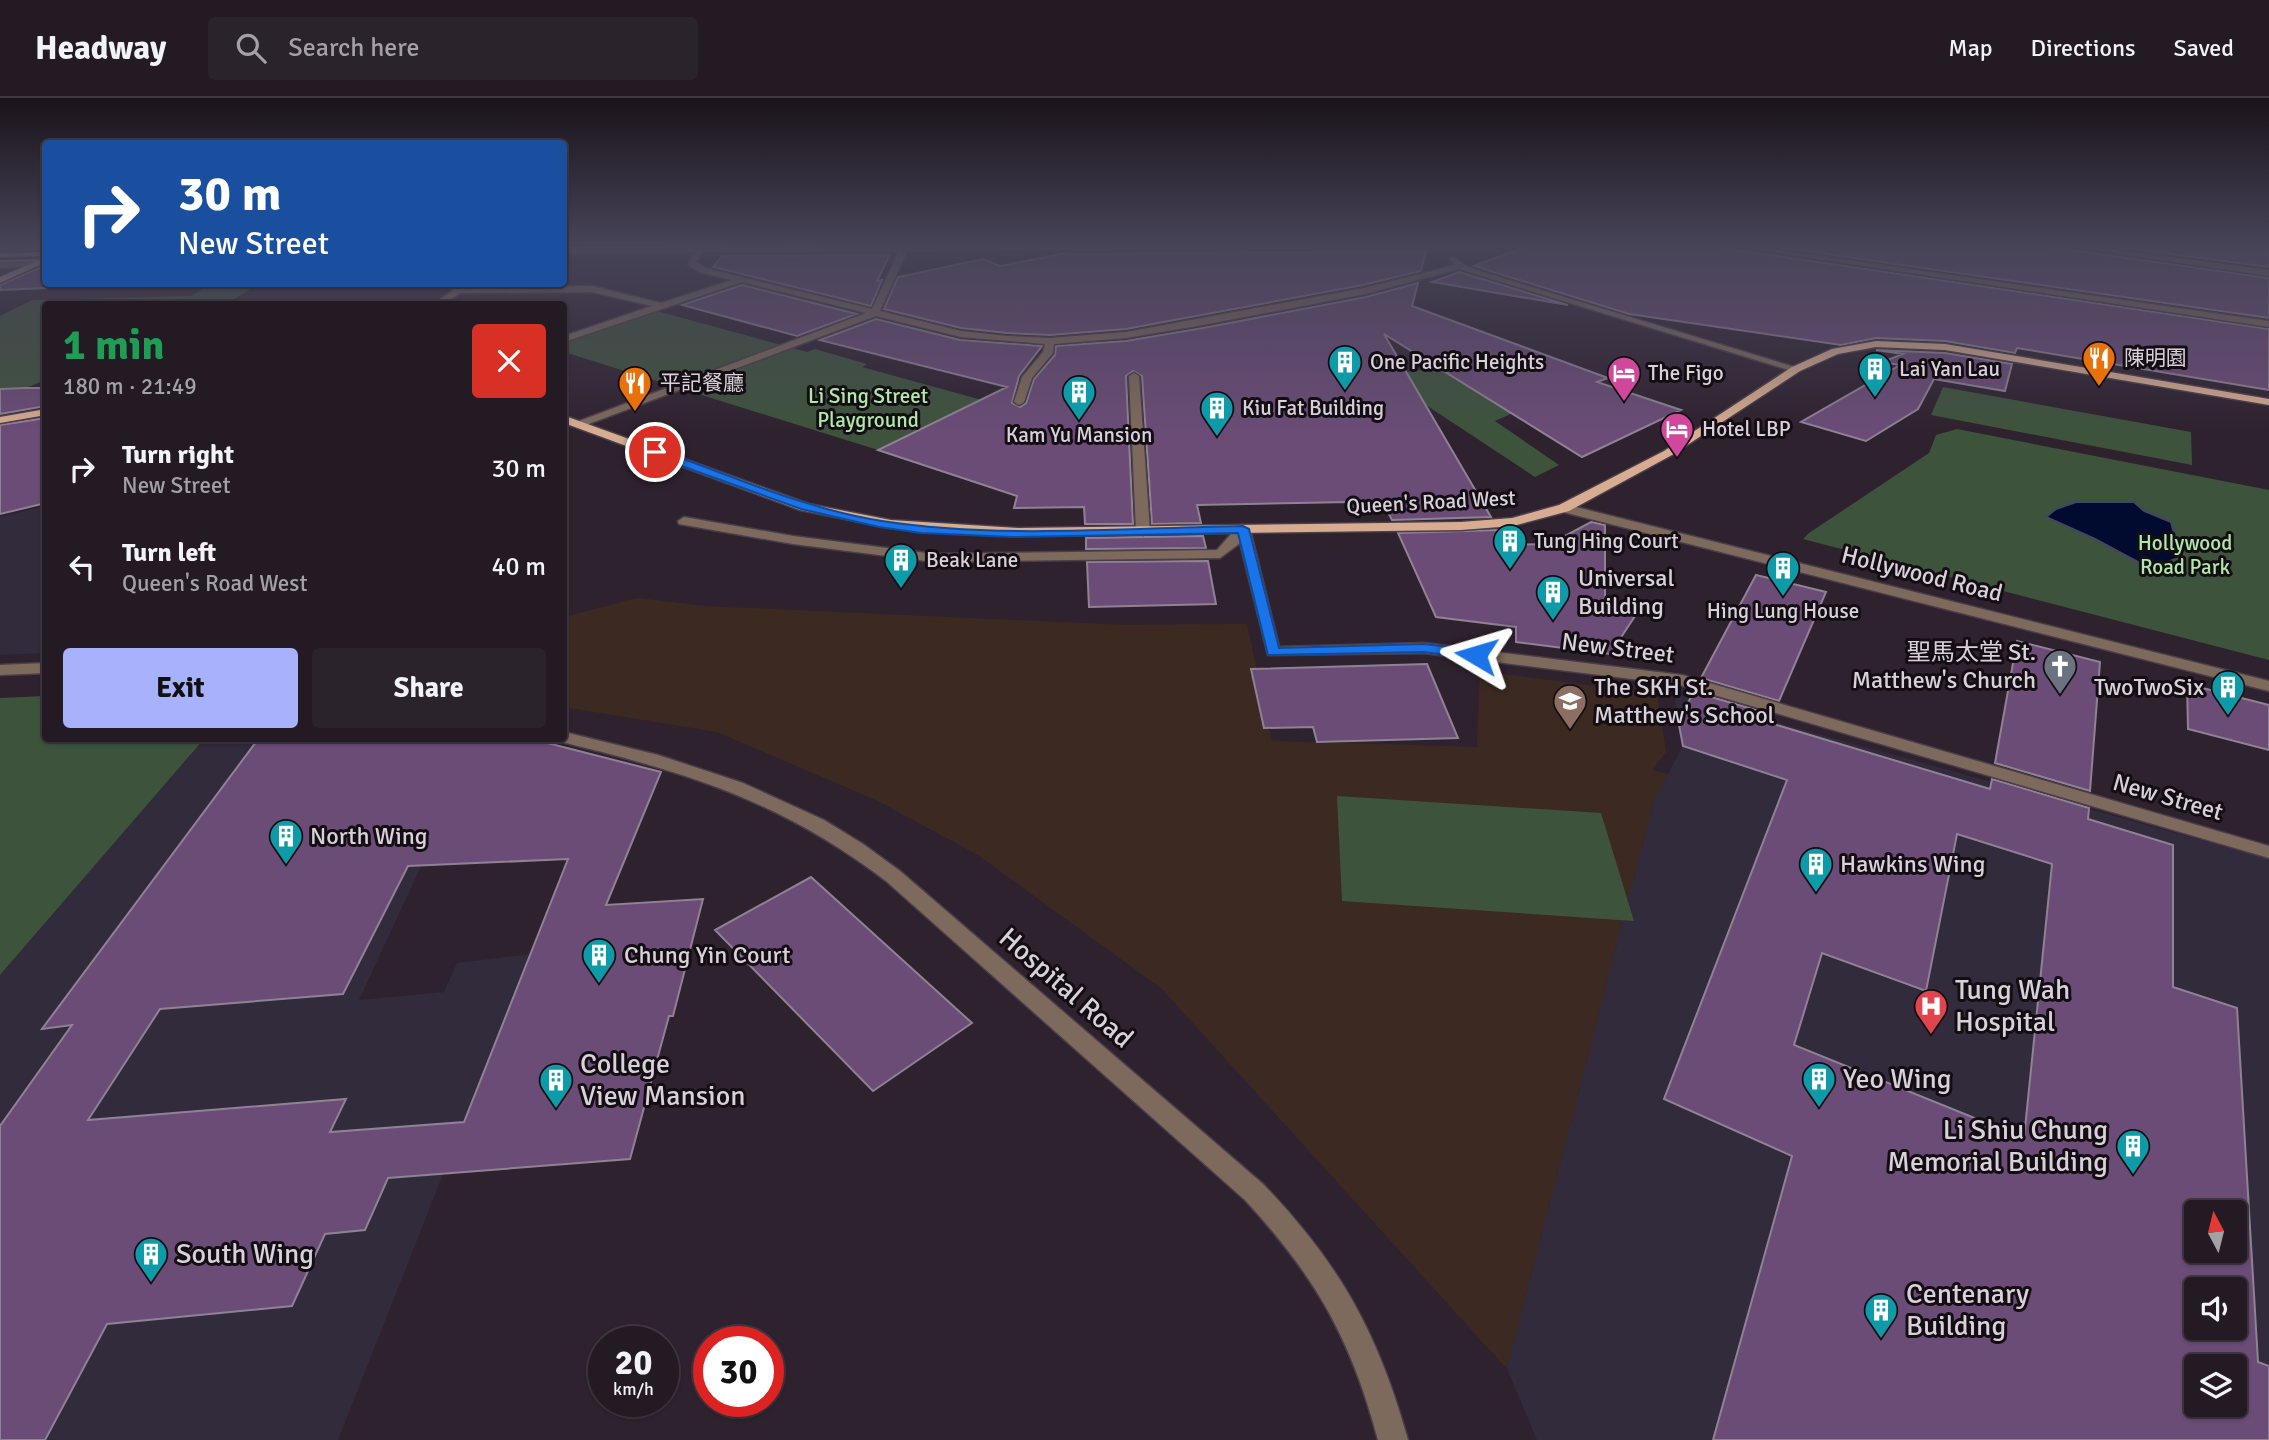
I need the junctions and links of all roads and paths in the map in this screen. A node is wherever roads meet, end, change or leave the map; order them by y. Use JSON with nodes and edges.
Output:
{"nodes":[{"id":1,"x":661,"y":306,"type":"edge"},
{"id":2,"x":845,"y":306,"type":"edge"},
{"id":3,"x":878,"y":306,"type":"edge"},
{"id":4,"x":1289,"y":306,"type":"edge"},
{"id":5,"x":1589,"y":306,"type":"edge"},
{"id":6,"x":2143,"y":306,"type":"edge"},
{"id":7,"x":875,"y":313,"type":"junction"},
{"id":8,"x":2269,"y":324,"type":"edge"},
{"id":9,"x":567,"y":338,"type":"edge"},
{"id":10,"x":1050,"y":341,"type":"junction"},
{"id":11,"x":1796,"y":369,"type":"junction"},
{"id":12,"x":1135,"y":376,"type":"dead end"},
{"id":13,"x":1018,"y":402,"type":"dead end"},
{"id":14,"x":2269,"y":402,"type":"edge"},
{"id":15,"x":42,"y":413,"type":"edge"},
{"id":16,"x":0,"y":420,"type":"edge"},
{"id":17,"x":567,"y":420,"type":"edge"},
{"id":18,"x":578,"y":425,"type":"junction"},
{"id":19,"x":1564,"y":508,"type":"junction"},
{"id":20,"x":684,"y":521,"type":"dead end"},
{"id":21,"x":1243,"y":529,"type":"junction"},
{"id":22,"x":1143,"y":531,"type":"junction"},
{"id":23,"x":42,"y":668,"type":"edge"},
{"id":24,"x":0,"y":670,"type":"edge"},
{"id":25,"x":2269,"y":685,"type":"edge"},
{"id":26,"x":567,"y":738,"type":"edge"},
{"id":27,"x":2269,"y":852,"type":"edge"},
{"id":28,"x":1393,"y":1440,"type":"edge"}],
"edges":[{"from":1,"to":9,"type":"street"},
{"from":2,"to":7,"type":"street"},
{"from":3,"to":7,"type":"street"},
{"from":4,"to":10,"type":"street"},
{"from":5,"to":11,"type":"street"},
{"from":6,"to":8,"type":"street"},
{"from":7,"to":10,"type":"street"},
{"from":7,"to":18,"type":"street"},
{"from":10,"to":13,"type":"street"},
{"from":11,"to":14,"type":"main road","name":"Queen's Road West"},
{"from":11,"to":19,"type":"main road","name":"Queen's Road West"},
{"from":12,"to":22,"type":"street"},
{"from":15,"to":16,"type":"main road"},
{"from":17,"to":18,"type":"main road","name":"Queen's Road West"},
{"from":18,"to":22,"type":"main road","name":"Queen's Road West"},
{"from":19,"to":21,"type":"main road","name":"Queen's Road West"},
{"from":19,"to":25,"type":"street","name":"Hollywood Road"},
{"from":20,"to":21,"type":"street"},
{"from":21,"to":22,"type":"main road","name":"Queen's Road West"},
{"from":21,"to":27,"type":"street","name":"New Street"},
{"from":23,"to":24,"type":"street"},
{"from":26,"to":28,"type":"street","name":"Hospital Road"}]}
